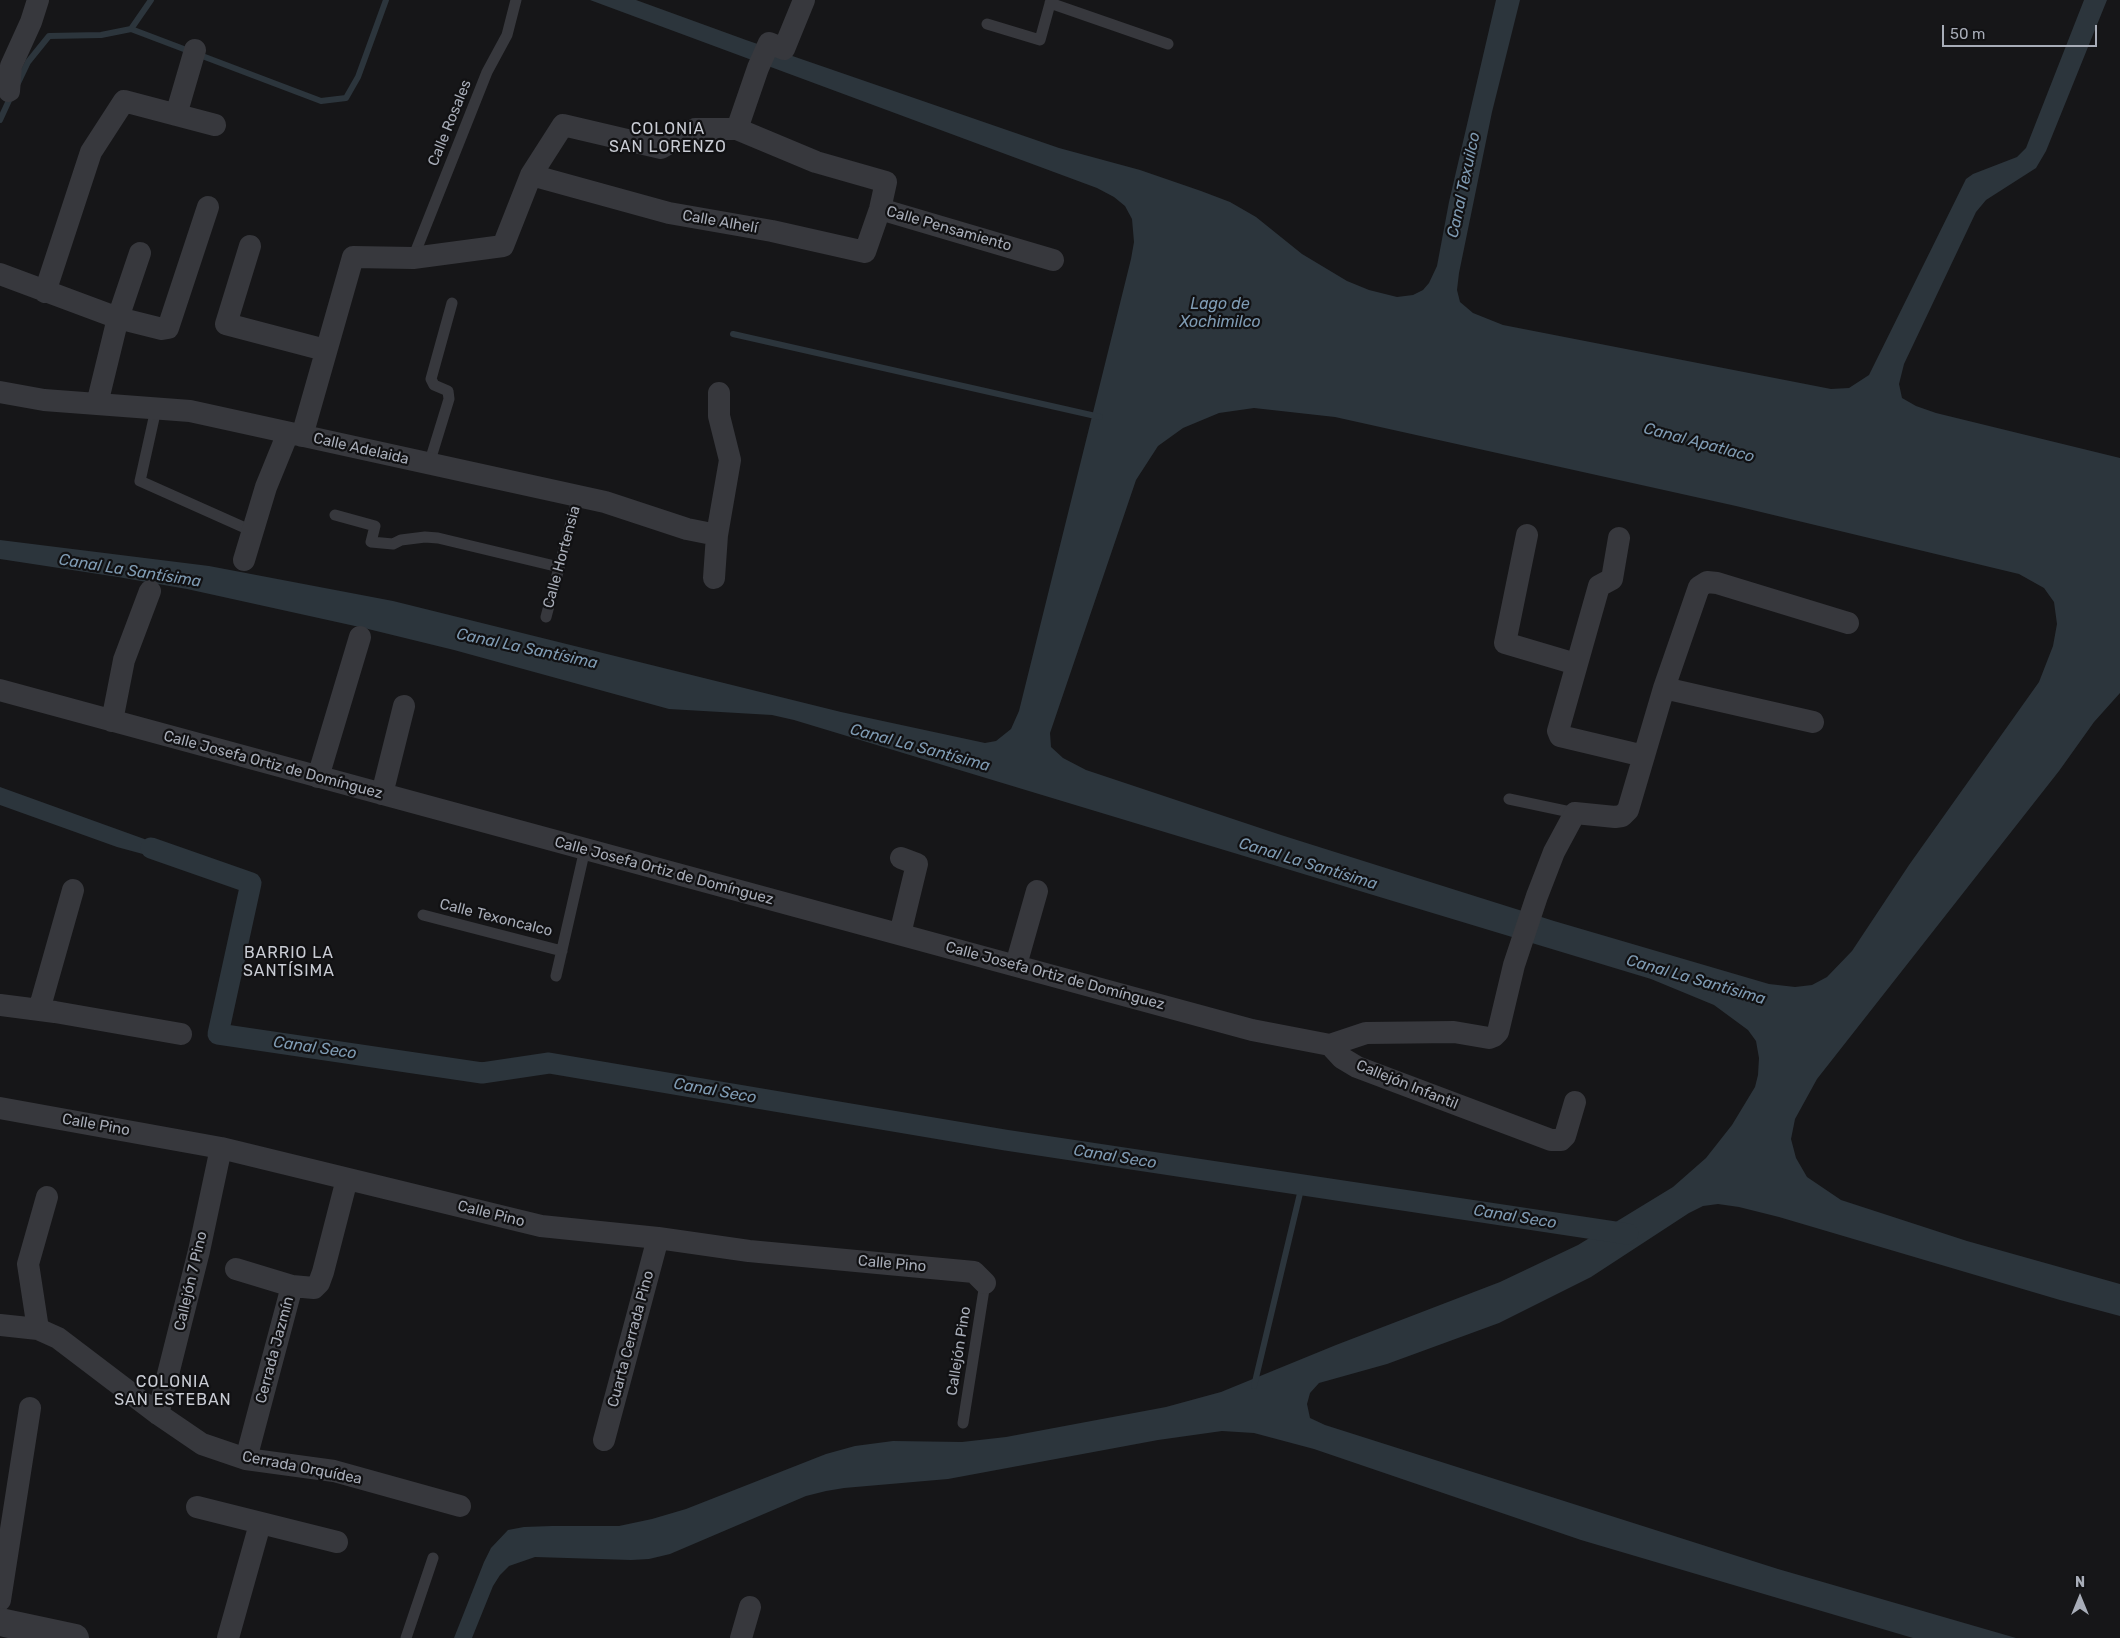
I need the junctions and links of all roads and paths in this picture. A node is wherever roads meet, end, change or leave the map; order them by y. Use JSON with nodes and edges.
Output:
{"nodes":[{"id":1,"x":38,"y":0,"type":"edge"},
{"id":2,"x":516,"y":0,"type":"edge"},
{"id":3,"x":804,"y":0,"type":"edge"},
{"id":4,"x":1050,"y":2,"type":"edge"},
{"id":5,"x":987,"y":24,"type":"dead end"},
{"id":6,"x":1168,"y":44,"type":"dead end"},
{"id":7,"x":195,"y":50,"type":"dead end"},
{"id":8,"x":9,"y":91,"type":"dead end"},
{"id":9,"x":176,"y":115,"type":"junction"},
{"id":10,"x":215,"y":125,"type":"dead end"},
{"id":11,"x":737,"y":129,"type":"junction"},
{"id":12,"x":531,"y":175,"type":"junction"},
{"id":13,"x":208,"y":207,"type":"dead end"},
{"id":14,"x":880,"y":209,"type":"junction"},
{"id":15,"x":250,"y":246,"type":"dead end"},
{"id":16,"x":140,"y":253,"type":"dead end"},
{"id":17,"x":413,"y":258,"type":"junction"},
{"id":18,"x":1053,"y":260,"type":"dead end"},
{"id":19,"x":0,"y":274,"type":"edge"},
{"id":20,"x":45,"y":292,"type":"junction"},
{"id":21,"x":452,"y":303,"type":"dead end"},
{"id":22,"x":118,"y":318,"type":"junction"},
{"id":23,"x":325,"y":350,"type":"junction"},
{"id":24,"x":0,"y":392,"type":"edge"},
{"id":25,"x":719,"y":393,"type":"dead end"},
{"id":26,"x":96,"y":404,"type":"junction"},
{"id":27,"x":156,"y":409,"type":"junction"},
{"id":28,"x":295,"y":434,"type":"junction"},
{"id":29,"x":429,"y":464,"type":"junction"},
{"id":30,"x":578,"y":496,"type":"junction"},
{"id":31,"x":335,"y":515,"type":"dead end"},
{"id":32,"x":252,"y":531,"type":"junction"},
{"id":33,"x":717,"y":535,"type":"junction"},
{"id":34,"x":1527,"y":535,"type":"dead end"},
{"id":35,"x":1619,"y":538,"type":"dead end"},
{"id":36,"x":244,"y":560,"type":"dead end"},
{"id":37,"x":559,"y":567,"type":"junction"},
{"id":38,"x":714,"y":578,"type":"dead end"},
{"id":39,"x":150,"y":591,"type":"dead end"},
{"id":40,"x":546,"y":617,"type":"dead end"},
{"id":41,"x":1848,"y":623,"type":"dead end"},
{"id":42,"x":360,"y":637,"type":"dead end"},
{"id":43,"x":1576,"y":664,"type":"junction"},
{"id":44,"x":1664,"y":688,"type":"junction"},
{"id":45,"x":0,"y":690,"type":"edge"},
{"id":46,"x":404,"y":706,"type":"dead end"},
{"id":47,"x":112,"y":721,"type":"junction"},
{"id":48,"x":1813,"y":722,"type":"dead end"},
{"id":49,"x":1644,"y":756,"type":"junction"},
{"id":50,"x":318,"y":777,"type":"junction"},
{"id":51,"x":382,"y":794,"type":"junction"},
{"id":52,"x":1509,"y":799,"type":"dead end"},
{"id":53,"x":1575,"y":813,"type":"junction"},
{"id":54,"x":585,"y":849,"type":"junction"},
{"id":55,"x":901,"y":858,"type":"dead end"},
{"id":56,"x":73,"y":890,"type":"dead end"},
{"id":57,"x":1037,"y":892,"type":"dead end"},
{"id":58,"x":423,"y":915,"type":"dead end"},
{"id":59,"x":900,"y":934,"type":"junction"},
{"id":60,"x":562,"y":951,"type":"junction"},
{"id":61,"x":1016,"y":965,"type":"junction"},
{"id":62,"x":556,"y":976,"type":"dead end"},
{"id":63,"x":0,"y":1005,"type":"edge"},
{"id":64,"x":39,"y":1010,"type":"junction"},
{"id":65,"x":181,"y":1034,"type":"dead end"},
{"id":66,"x":1330,"y":1045,"type":"junction"},
{"id":67,"x":1575,"y":1102,"type":"dead end"},
{"id":68,"x":0,"y":1108,"type":"edge"},
{"id":69,"x":221,"y":1148,"type":"junction"},
{"id":70,"x":347,"y":1179,"type":"junction"},
{"id":71,"x":47,"y":1197,"type":"dead end"},
{"id":72,"x":658,"y":1238,"type":"junction"},
{"id":73,"x":236,"y":1269,"type":"dead end"},
{"id":74,"x":985,"y":1283,"type":"joint"},
{"id":75,"x":292,"y":1286,"type":"junction"},
{"id":76,"x":0,"y":1325,"type":"edge"},
{"id":77,"x":38,"y":1329,"type":"junction"},
{"id":78,"x":30,"y":1408,"type":"dead end"},
{"id":79,"x":158,"y":1414,"type":"junction"},
{"id":80,"x":963,"y":1422,"type":"dead end"},
{"id":81,"x":604,"y":1440,"type":"dead end"},
{"id":82,"x":246,"y":1459,"type":"junction"},
{"id":83,"x":460,"y":1506,"type":"dead end"},
{"id":84,"x":197,"y":1507,"type":"dead end"},
{"id":85,"x":260,"y":1524,"type":"junction"},
{"id":86,"x":337,"y":1542,"type":"dead end"},
{"id":87,"x":433,"y":1558,"type":"dead end"},
{"id":88,"x":0,"y":1600,"type":"edge"},
{"id":89,"x":750,"y":1607,"type":"dead end"},
{"id":90,"x":0,"y":1622,"type":"edge"},
{"id":91,"x":75,"y":1638,"type":"edge"},
{"id":92,"x":228,"y":1638,"type":"edge"},
{"id":93,"x":406,"y":1638,"type":"edge"},
{"id":94,"x":741,"y":1638,"type":"edge"}],
"edges":[{"from":1,"to":8,"type":"street"},
{"from":2,"to":17,"type":"lane","name":"Calle Rosales"},
{"from":3,"to":11,"type":"street"},
{"from":4,"to":5,"type":"lane"},
{"from":4,"to":6,"type":"lane"},
{"from":7,"to":9,"type":"street"},
{"from":9,"to":10,"type":"street"},
{"from":9,"to":20,"type":"street"},
{"from":11,"to":12,"type":"street","name":"Calle Pensamiento"},
{"from":11,"to":14,"type":"street","name":"Calle Pensamiento"},
{"from":12,"to":14,"type":"street","name":"Calle Alhelí"},
{"from":12,"to":17,"type":"street"},
{"from":13,"to":22,"type":"street"},
{"from":14,"to":18,"type":"street","name":"Calle Pensamiento"},
{"from":15,"to":23,"type":"street"},
{"from":16,"to":22,"type":"street"},
{"from":17,"to":23,"type":"street"},
{"from":19,"to":20,"type":"street"},
{"from":20,"to":22,"type":"street"},
{"from":21,"to":29,"type":"lane"},
{"from":22,"to":26,"type":"street"},
{"from":23,"to":28,"type":"street"},
{"from":24,"to":26,"type":"street","name":"Calle Adelaida"},
{"from":25,"to":33,"type":"street"},
{"from":26,"to":27,"type":"street","name":"Calle Adelaida"},
{"from":27,"to":28,"type":"street","name":"Calle Adelaida"},
{"from":27,"to":32,"type":"lane"},
{"from":28,"to":29,"type":"street","name":"Calle Adelaida"},
{"from":28,"to":32,"type":"street"},
{"from":29,"to":30,"type":"street","name":"Calle Adelaida"},
{"from":30,"to":33,"type":"street","name":"Calle Adelaida"},
{"from":30,"to":37,"type":"lane","name":"Calle Hortensia"},
{"from":31,"to":37,"type":"lane"},
{"from":32,"to":36,"type":"street"},
{"from":33,"to":38,"type":"street"},
{"from":34,"to":43,"type":"street"},
{"from":35,"to":43,"type":"street"},
{"from":37,"to":40,"type":"lane","name":"Calle Hortensia"},
{"from":39,"to":47,"type":"street"},
{"from":41,"to":44,"type":"street"},
{"from":42,"to":50,"type":"street"},
{"from":43,"to":49,"type":"street"},
{"from":44,"to":48,"type":"street"},
{"from":44,"to":49,"type":"street"},
{"from":45,"to":47,"type":"street","name":"Calle Josefa Ortiz de Domínguez"},
{"from":46,"to":51,"type":"street"},
{"from":47,"to":50,"type":"street","name":"Calle Josefa Ortiz de Domínguez"},
{"from":49,"to":53,"type":"street"},
{"from":50,"to":51,"type":"street","name":"Calle Josefa Ortiz de Domínguez"},
{"from":51,"to":54,"type":"street","name":"Calle Josefa Ortiz de Domínguez"},
{"from":52,"to":53,"type":"lane"},
{"from":53,"to":66,"type":"street","name":"Callejón Infantil"},
{"from":54,"to":59,"type":"street","name":"Calle Josefa Ortiz de Domínguez"},
{"from":54,"to":60,"type":"lane","name":"Calle Texoncalco"},
{"from":55,"to":59,"type":"street"},
{"from":56,"to":64,"type":"street"},
{"from":57,"to":61,"type":"street"},
{"from":58,"to":60,"type":"lane","name":"Calle Texoncalco"},
{"from":59,"to":61,"type":"street","name":"Calle Josefa Ortiz de Domínguez"},
{"from":60,"to":62,"type":"lane","name":"Calle Texoncalco"},
{"from":61,"to":66,"type":"street","name":"Calle Josefa Ortiz de Domínguez"},
{"from":63,"to":64,"type":"street"},
{"from":64,"to":65,"type":"street"},
{"from":66,"to":67,"type":"street","name":"Callejón Infantil"},
{"from":68,"to":69,"type":"street","name":"Calle Pino"},
{"from":69,"to":70,"type":"street","name":"Calle Pino"},
{"from":69,"to":79,"type":"street","name":"Callejón 7 Pino"},
{"from":70,"to":72,"type":"street","name":"Calle Pino"},
{"from":70,"to":75,"type":"street","name":"Cerrada Jazmín"},
{"from":71,"to":77,"type":"street"},
{"from":72,"to":74,"type":"street","name":"Calle Pino"},
{"from":72,"to":81,"type":"street","name":"Cuarta Cerrada Pino"},
{"from":73,"to":75,"type":"street"},
{"from":74,"to":80,"type":"lane","name":"Callejón Pino"},
{"from":75,"to":82,"type":"street","name":"Cerrada Jazmín"},
{"from":76,"to":77,"type":"street","name":"Cerrada Orquídea"},
{"from":77,"to":79,"type":"street","name":"Cerrada Orquídea"},
{"from":78,"to":88,"type":"street"},
{"from":79,"to":82,"type":"street","name":"Cerrada Orquídea"},
{"from":82,"to":83,"type":"street","name":"Cerrada Orquídea"},
{"from":84,"to":85,"type":"street"},
{"from":85,"to":86,"type":"street"},
{"from":85,"to":92,"type":"street"},
{"from":87,"to":93,"type":"lane"},
{"from":89,"to":94,"type":"street"},
{"from":90,"to":91,"type":"street"}]}
